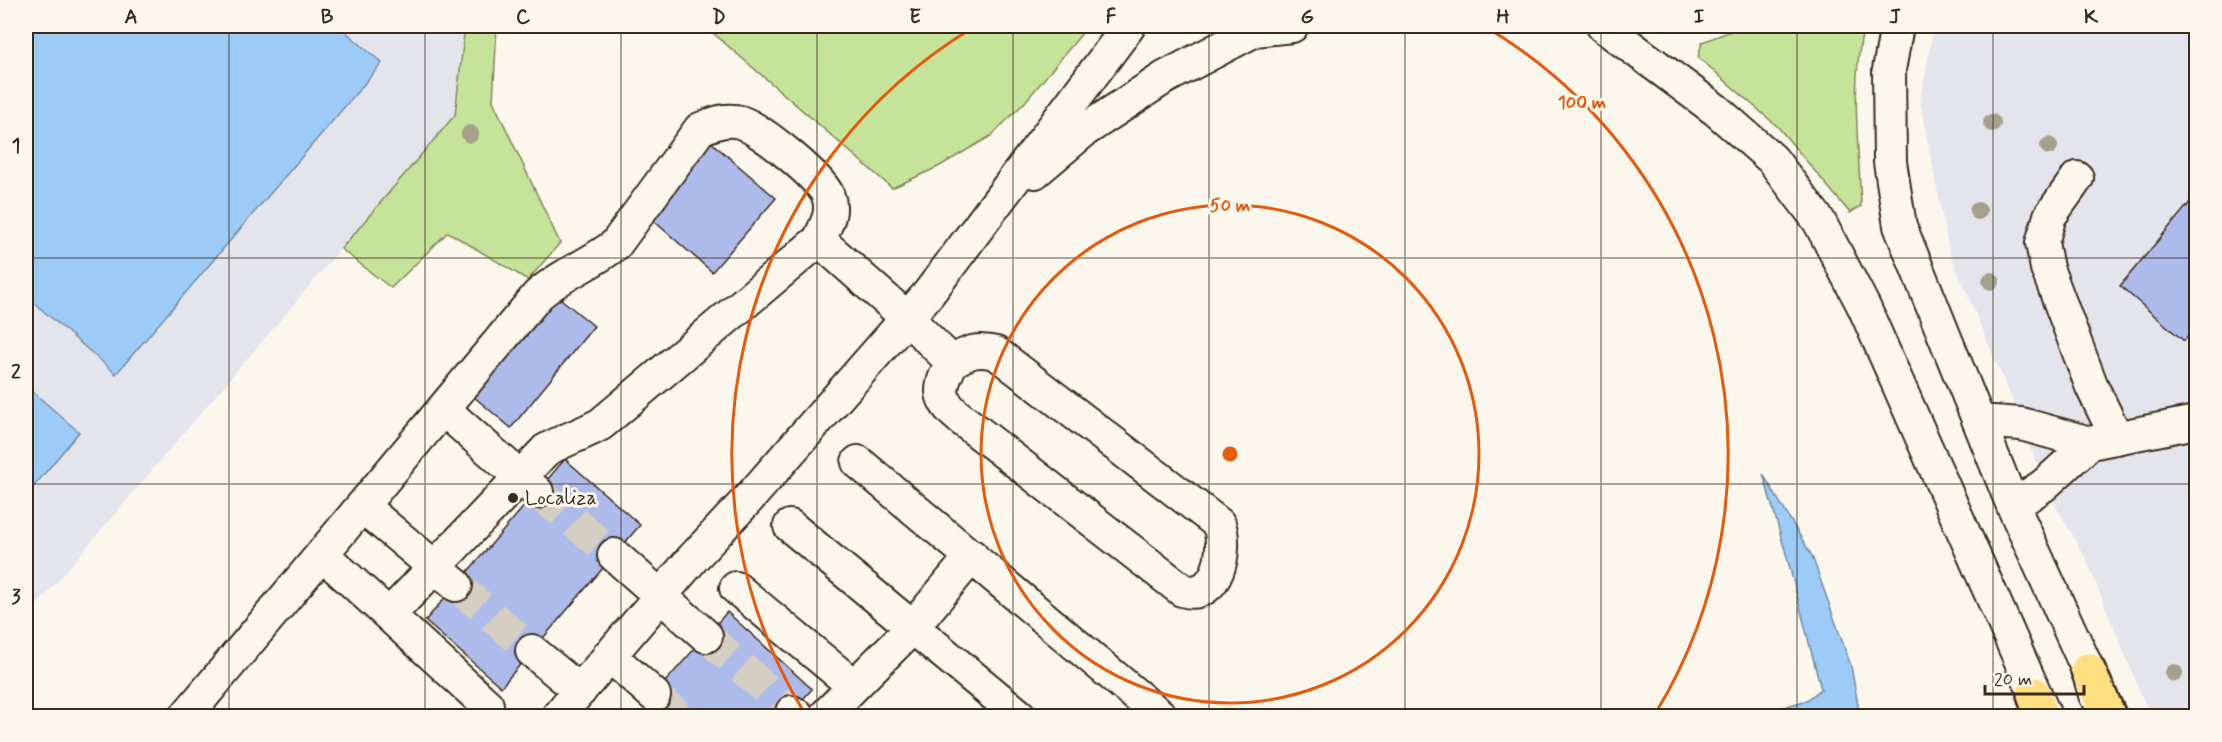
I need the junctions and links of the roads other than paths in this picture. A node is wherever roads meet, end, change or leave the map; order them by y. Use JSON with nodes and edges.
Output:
{"nodes":[{"id":1,"x":1105,"y":26,"type":"edge"},
{"id":2,"x":1130,"y":26,"type":"edge"},
{"id":3,"x":1292,"y":26,"type":"edge"},
{"id":4,"x":1603,"y":26,"type":"edge"},
{"id":5,"x":1897,"y":26,"type":"edge"},
{"id":6,"x":2077,"y":178,"type":"dead end"},
{"id":7,"x":988,"y":212,"type":"junction"},
{"id":8,"x":819,"y":240,"type":"junction"},
{"id":9,"x":907,"y":318,"type":"junction"},
{"id":10,"x":952,"y":362,"type":"junction"},
{"id":11,"x":443,"y":409,"type":"junction"},
{"id":12,"x":1979,"y":421,"type":"junction"},
{"id":13,"x":2196,"y":422,"type":"edge"},
{"id":14,"x":2103,"y":441,"type":"junction"},
{"id":15,"x":858,"y":462,"type":"dead end"},
{"id":16,"x":528,"y":484,"type":"junction"},
{"id":17,"x":362,"y":506,"type":"junction"},
{"id":18,"x":2013,"y":506,"type":"junction"},
{"id":19,"x":790,"y":526,"type":"dead end"},
{"id":20,"x":322,"y":554,"type":"junction"},
{"id":21,"x":614,"y":555,"type":"tunnel mouth"},
{"id":22,"x":972,"y":556,"type":"junction"},
{"id":23,"x":445,"y":576,"type":"junction"},
{"id":24,"x":736,"y":588,"type":"dead end"},
{"id":25,"x":660,"y":596,"type":"junction"},
{"id":26,"x":389,"y":615,"type":"junction"},
{"id":27,"x":912,"y":628,"type":"junction"},
{"id":28,"x":706,"y":636,"type":"tunnel mouth"},
{"id":29,"x":532,"y":651,"type":"tunnel mouth"},
{"id":30,"x":609,"y":655,"type":"junction"},
{"id":31,"x":2088,"y":670,"type":"junction"},
{"id":32,"x":854,"y":686,"type":"junction"},
{"id":33,"x":580,"y":691,"type":"junction"},
{"id":34,"x":654,"y":695,"type":"tunnel mouth"},
{"id":35,"x":488,"y":705,"type":"dead end"},
{"id":36,"x":2040,"y":709,"type":"edge"},
{"id":37,"x":186,"y":717,"type":"edge"},
{"id":38,"x":558,"y":717,"type":"edge"},
{"id":39,"x":825,"y":717,"type":"edge"},
{"id":40,"x":1020,"y":717,"type":"edge"},
{"id":41,"x":1161,"y":717,"type":"edge"},
{"id":42,"x":2102,"y":717,"type":"edge"},
{"id":43,"x":2109,"y":717,"type":"edge"}],
"edges":[{"from":1,"to":7,"type":"street"},
{"from":2,"to":7,"type":"street"},
{"from":3,"to":7,"type":"street"},
{"from":4,"to":36,"type":"street"},
{"from":5,"to":12,"type":"street"},
{"from":6,"to":14,"type":"street"},
{"from":7,"to":9,"type":"street"},
{"from":8,"to":9,"type":"street"},
{"from":8,"to":11,"type":"street"},
{"from":8,"to":16,"type":"street"},
{"from":9,"to":10,"type":"street"},
{"from":9,"to":25,"type":"street"},
{"from":10,"to":10,"type":"street"},
{"from":11,"to":16,"type":"street"},
{"from":11,"to":17,"type":"street"},
{"from":12,"to":14,"type":"street"},
{"from":12,"to":18,"type":"street"},
{"from":13,"to":14,"type":"street"},
{"from":14,"to":18,"type":"street"},
{"from":15,"to":22,"type":"street"},
{"from":16,"to":23,"type":"street"},
{"from":17,"to":20,"type":"street"},
{"from":17,"to":23,"type":"street"},
{"from":18,"to":31,"type":"street"},
{"from":19,"to":27,"type":"street"},
{"from":20,"to":26,"type":"street"},
{"from":20,"to":37,"type":"street"},
{"from":21,"to":25,"type":"street"},
{"from":22,"to":27,"type":"street"},
{"from":22,"to":41,"type":"street"},
{"from":23,"to":26,"type":"street"},
{"from":24,"to":32,"type":"street"},
{"from":25,"to":28,"type":"street"},
{"from":25,"to":30,"type":"street"},
{"from":26,"to":35,"type":"street"},
{"from":27,"to":32,"type":"street"},
{"from":27,"to":40,"type":"street"},
{"from":29,"to":33,"type":"street"},
{"from":30,"to":33,"type":"street"},
{"from":30,"to":34,"type":"street"},
{"from":31,"to":42,"type":"street"},
{"from":31,"to":43,"type":"highway"},
{"from":32,"to":39,"type":"street"},
{"from":33,"to":38,"type":"street"}]}
